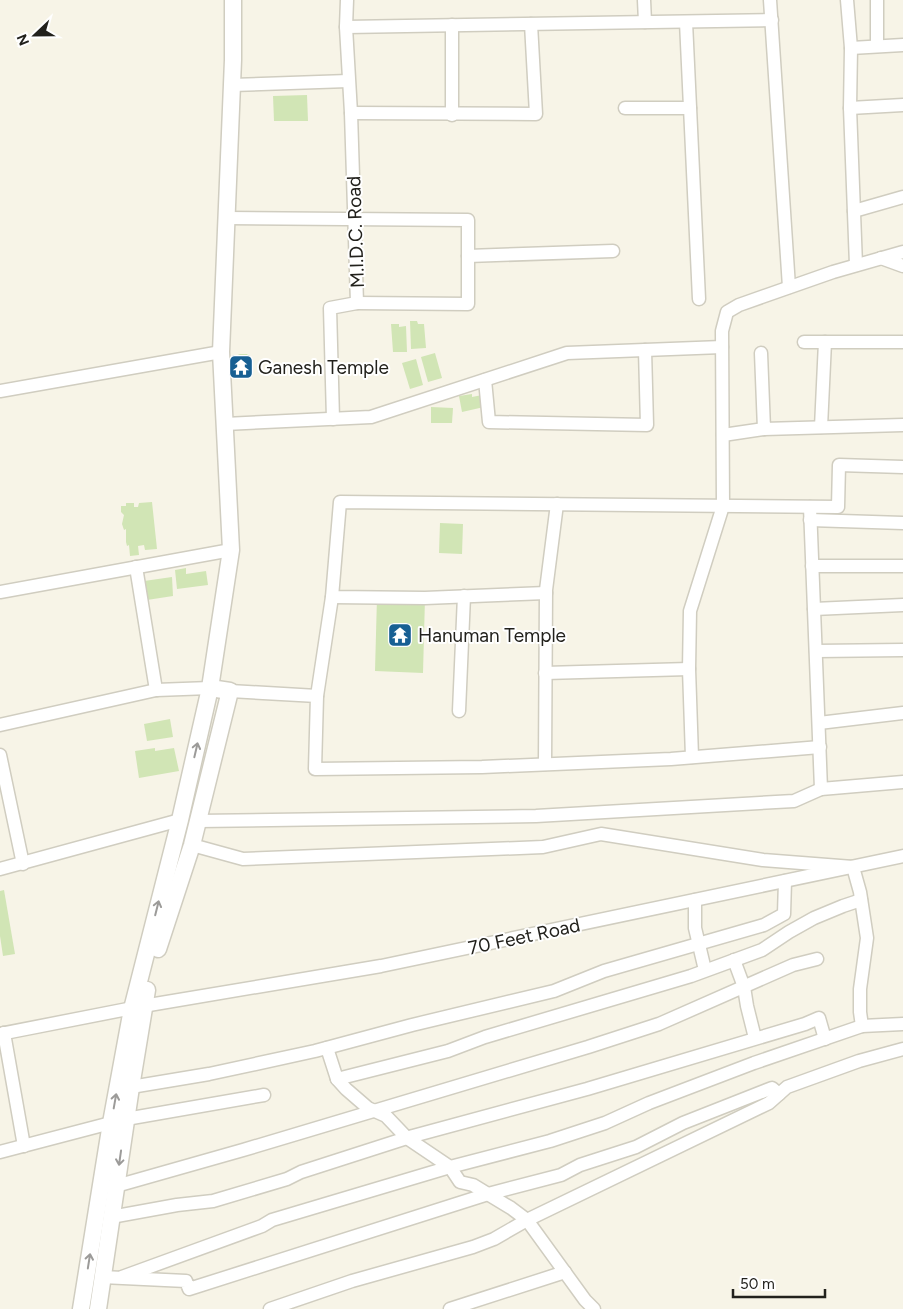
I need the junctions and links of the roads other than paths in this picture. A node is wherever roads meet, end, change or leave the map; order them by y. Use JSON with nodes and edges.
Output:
{"nodes":[{"id":1,"x":232,"y":0,"type":"edge"},
{"id":2,"x":347,"y":0,"type":"edge"},
{"id":3,"x":644,"y":0,"type":"edge"},
{"id":4,"x":770,"y":0,"type":"edge"},
{"id":5,"x":847,"y":0,"type":"edge"},
{"id":6,"x":877,"y":0,"type":"edge"},
{"id":7,"x":772,"y":20,"type":"junction"},
{"id":8,"x":645,"y":22,"type":"junction"},
{"id":9,"x":686,"y":22,"type":"junction"},
{"id":10,"x":531,"y":24,"type":"junction"},
{"id":11,"x":452,"y":25,"type":"junction"},
{"id":12,"x":346,"y":27,"type":"junction"},
{"id":13,"x":877,"y":46,"type":"junction"},
{"id":14,"x":903,"y":46,"type":"edge"},
{"id":15,"x":852,"y":48,"type":"junction"},
{"id":16,"x":348,"y":81,"type":"junction"},
{"id":17,"x":232,"y":85,"type":"junction"},
{"id":18,"x":903,"y":105,"type":"edge"},
{"id":19,"x":626,"y":108,"type":"dead end"},
{"id":20,"x":690,"y":108,"type":"junction"},
{"id":21,"x":850,"y":108,"type":"junction"},
{"id":22,"x":351,"y":113,"type":"junction"},
{"id":23,"x":452,"y":115,"type":"junction"},
{"id":24,"x":903,"y":197,"type":"edge"},
{"id":25,"x":854,"y":211,"type":"junction"},
{"id":26,"x":226,"y":218,"type":"junction"},
{"id":27,"x":355,"y":219,"type":"junction"},
{"id":28,"x":613,"y":251,"type":"dead end"},
{"id":29,"x":903,"y":252,"type":"edge"},
{"id":30,"x":468,"y":256,"type":"junction"},
{"id":31,"x":881,"y":258,"type":"junction"},
{"id":32,"x":856,"y":265,"type":"junction"},
{"id":33,"x":903,"y":266,"type":"edge"},
{"id":34,"x":789,"y":287,"type":"junction"},
{"id":35,"x":698,"y":299,"type":"dead end"},
{"id":36,"x":357,"y":303,"type":"junction"},
{"id":37,"x":804,"y":342,"type":"dead end"},
{"id":38,"x":824,"y":342,"type":"junction"},
{"id":39,"x":903,"y":342,"type":"edge"},
{"id":40,"x":722,"y":346,"type":"junction"},
{"id":41,"x":645,"y":350,"type":"junction"},
{"id":42,"x":221,"y":352,"type":"junction"},
{"id":43,"x":761,"y":353,"type":"dead end"},
{"id":44,"x":484,"y":380,"type":"junction"},
{"id":45,"x":0,"y":391,"type":"edge"},
{"id":46,"x":333,"y":419,"type":"junction"},
{"id":47,"x":225,"y":424,"type":"junction"},
{"id":48,"x":903,"y":425,"type":"edge"},
{"id":49,"x":821,"y":427,"type":"junction"},
{"id":50,"x":764,"y":429,"type":"junction"},
{"id":51,"x":723,"y":435,"type":"junction"},
{"id":52,"x":903,"y":467,"type":"edge"},
{"id":53,"x":557,"y":504,"type":"junction"},
{"id":54,"x":723,"y":506,"type":"junction"},
{"id":55,"x":810,"y":514,"type":"junction"},
{"id":56,"x":903,"y":523,"type":"edge"},
{"id":57,"x":231,"y":550,"type":"junction"},
{"id":58,"x":812,"y":566,"type":"junction"},
{"id":59,"x":903,"y":566,"type":"edge"},
{"id":60,"x":136,"y":567,"type":"junction"},
{"id":61,"x":0,"y":592,"type":"edge"},
{"id":62,"x":546,"y":593,"type":"junction"},
{"id":63,"x":464,"y":596,"type":"junction"},
{"id":64,"x":332,"y":597,"type":"junction"},
{"id":65,"x":903,"y":605,"type":"edge"},
{"id":66,"x":814,"y":609,"type":"junction"},
{"id":67,"x":903,"y":650,"type":"edge"},
{"id":68,"x":816,"y":651,"type":"junction"},
{"id":69,"x":689,"y":669,"type":"junction"},
{"id":70,"x":546,"y":673,"type":"junction"},
{"id":71,"x":210,"y":688,"type":"junction"},
{"id":72,"x":156,"y":690,"type":"junction"},
{"id":73,"x":230,"y":692,"type":"junction"},
{"id":74,"x":317,"y":696,"type":"junction"},
{"id":75,"x":459,"y":711,"type":"dead end"},
{"id":76,"x":903,"y":713,"type":"edge"},
{"id":77,"x":819,"y":723,"type":"junction"},
{"id":78,"x":0,"y":725,"type":"edge"},
{"id":79,"x":820,"y":747,"type":"junction"},
{"id":80,"x":0,"y":755,"type":"edge"},
{"id":81,"x":692,"y":757,"type":"junction"},
{"id":82,"x":545,"y":764,"type":"junction"},
{"id":83,"x":903,"y":782,"type":"edge"},
{"id":84,"x":821,"y":789,"type":"junction"},
{"id":85,"x":180,"y":820,"type":"junction"},
{"id":86,"x":198,"y":820,"type":"junction"},
{"id":87,"x":192,"y":845,"type":"junction"},
{"id":88,"x":903,"y":856,"type":"edge"},
{"id":89,"x":23,"y":864,"type":"junction"},
{"id":90,"x":854,"y":867,"type":"junction"},
{"id":91,"x":0,"y":869,"type":"edge"},
{"id":92,"x":785,"y":881,"type":"junction"},
{"id":93,"x":695,"y":900,"type":"junction"},
{"id":94,"x":862,"y":900,"type":"junction"},
{"id":95,"x":699,"y":943,"type":"junction"},
{"id":96,"x":817,"y":959,"type":"dead end"},
{"id":97,"x":734,"y":960,"type":"junction"},
{"id":98,"x":705,"y":970,"type":"junction"},
{"id":99,"x":744,"y":987,"type":"junction"},
{"id":100,"x":137,"y":1008,"type":"junction"},
{"id":101,"x":903,"y":1024,"type":"edge"},
{"id":102,"x":862,"y":1026,"type":"junction"},
{"id":103,"x":2,"y":1034,"type":"edge"},
{"id":104,"x":755,"y":1038,"type":"junction"},
{"id":105,"x":825,"y":1039,"type":"junction"},
{"id":106,"x":327,"y":1048,"type":"junction"},
{"id":107,"x":903,"y":1050,"type":"edge"},
{"id":108,"x":337,"y":1079,"type":"junction"},
{"id":109,"x":131,"y":1086,"type":"junction"},
{"id":110,"x":779,"y":1094,"type":"junction"},
{"id":111,"x":264,"y":1095,"type":"dead end"},
{"id":112,"x":374,"y":1111,"type":"junction"},
{"id":113,"x":118,"y":1121,"type":"junction"},
{"id":114,"x":407,"y":1138,"type":"junction"},
{"id":115,"x":24,"y":1146,"type":"junction"},
{"id":116,"x":0,"y":1152,"type":"edge"},
{"id":117,"x":450,"y":1167,"type":"junction"},
{"id":118,"x":116,"y":1186,"type":"junction"},
{"id":119,"x":488,"y":1194,"type":"junction"},
{"id":120,"x":111,"y":1217,"type":"junction"},
{"id":121,"x":527,"y":1220,"type":"junction"},
{"id":122,"x":565,"y":1272,"type":"junction"},
{"id":123,"x":102,"y":1277,"type":"junction"},
{"id":124,"x":122,"y":1277,"type":"junction"},
{"id":125,"x":585,"y":1306,"type":"edge"},
{"id":126,"x":81,"y":1309,"type":"edge"},
{"id":127,"x":98,"y":1309,"type":"edge"},
{"id":128,"x":270,"y":1309,"type":"edge"},
{"id":129,"x":450,"y":1309,"type":"edge"}],
"edges":[{"from":1,"to":17,"type":"main road"},
{"from":2,"to":12,"type":"street","name":"M.I.D.C. Road"},
{"from":3,"to":8,"type":"street"},
{"from":4,"to":7,"type":"street"},
{"from":5,"to":15,"type":"street"},
{"from":6,"to":13,"type":"street"},
{"from":7,"to":9,"type":"street"},
{"from":7,"to":34,"type":"street"},
{"from":8,"to":9,"type":"street"},
{"from":8,"to":10,"type":"street"},
{"from":9,"to":20,"type":"street"},
{"from":10,"to":11,"type":"street"},
{"from":10,"to":23,"type":"street"},
{"from":11,"to":12,"type":"street"},
{"from":11,"to":23,"type":"street"},
{"from":12,"to":16,"type":"street","name":"M.I.D.C. Road"},
{"from":13,"to":14,"type":"street"},
{"from":13,"to":15,"type":"street"},
{"from":15,"to":21,"type":"street"},
{"from":16,"to":17,"type":"street"},
{"from":16,"to":22,"type":"street","name":"M.I.D.C. Road"},
{"from":17,"to":26,"type":"main road"},
{"from":18,"to":21,"type":"street"},
{"from":19,"to":20,"type":"street"},
{"from":20,"to":35,"type":"street"},
{"from":21,"to":25,"type":"street"},
{"from":22,"to":23,"type":"street"},
{"from":22,"to":27,"type":"street","name":"M.I.D.C. Road"},
{"from":24,"to":25,"type":"street"},
{"from":25,"to":32,"type":"street"},
{"from":26,"to":27,"type":"street"},
{"from":26,"to":42,"type":"main road"},
{"from":27,"to":30,"type":"street"},
{"from":27,"to":36,"type":"street","name":"M.I.D.C. Road"},
{"from":28,"to":30,"type":"street"},
{"from":29,"to":31,"type":"street"},
{"from":30,"to":36,"type":"street"},
{"from":31,"to":32,"type":"street"},
{"from":31,"to":33,"type":"street"},
{"from":32,"to":34,"type":"street"},
{"from":34,"to":40,"type":"street"},
{"from":36,"to":46,"type":"street","name":"M.I.D.C. Road"},
{"from":37,"to":38,"type":"street"},
{"from":38,"to":39,"type":"street"},
{"from":38,"to":49,"type":"street"},
{"from":40,"to":41,"type":"street"},
{"from":40,"to":51,"type":"street"},
{"from":41,"to":44,"type":"street"},
{"from":41,"to":44,"type":"street"},
{"from":42,"to":45,"type":"street"},
{"from":42,"to":47,"type":"main road"},
{"from":43,"to":50,"type":"street"},
{"from":44,"to":46,"type":"street"},
{"from":46,"to":47,"type":"street"},
{"from":47,"to":57,"type":"main road"},
{"from":48,"to":49,"type":"street"},
{"from":49,"to":50,"type":"street"},
{"from":50,"to":51,"type":"street"},
{"from":51,"to":54,"type":"street"},
{"from":52,"to":55,"type":"street"},
{"from":53,"to":54,"type":"street"},
{"from":53,"to":62,"type":"street"},
{"from":53,"to":64,"type":"street"},
{"from":54,"to":55,"type":"street"},
{"from":54,"to":69,"type":"street"},
{"from":55,"to":56,"type":"street"},
{"from":55,"to":58,"type":"street"},
{"from":57,"to":60,"type":"street"},
{"from":57,"to":71,"type":"main road"},
{"from":58,"to":59,"type":"street"},
{"from":58,"to":66,"type":"street"},
{"from":60,"to":61,"type":"street"},
{"from":60,"to":72,"type":"street"},
{"from":62,"to":63,"type":"street"},
{"from":62,"to":70,"type":"street"},
{"from":63,"to":64,"type":"street"},
{"from":63,"to":75,"type":"street"},
{"from":64,"to":74,"type":"street"},
{"from":65,"to":66,"type":"street"},
{"from":66,"to":68,"type":"street"},
{"from":67,"to":68,"type":"street"},
{"from":68,"to":77,"type":"street"},
{"from":69,"to":70,"type":"street"},
{"from":69,"to":81,"type":"street"},
{"from":70,"to":82,"type":"street"},
{"from":71,"to":72,"type":"street"},
{"from":71,"to":73,"type":"main road"},
{"from":85,"to":71,"type":"main road","one_way":true},
{"from":72,"to":78,"type":"street"},
{"from":73,"to":74,"type":"street"},
{"from":73,"to":86,"type":"main road"},
{"from":74,"to":82,"type":"street"},
{"from":76,"to":77,"type":"street"},
{"from":77,"to":79,"type":"street"},
{"from":79,"to":81,"type":"street"},
{"from":79,"to":84,"type":"street"},
{"from":80,"to":89,"type":"street"},
{"from":81,"to":82,"type":"street"},
{"from":83,"to":84,"type":"street"},
{"from":84,"to":86,"type":"street"},
{"from":85,"to":89,"type":"street"},
{"from":100,"to":85,"type":"main road","one_way":true},
{"from":86,"to":87,"type":"main road"},
{"from":87,"to":90,"type":"street"},
{"from":87,"to":100,"type":"main road"},
{"from":88,"to":90,"type":"street","name":"70 Feet Road"},
{"from":89,"to":91,"type":"street"},
{"from":90,"to":92,"type":"street","name":"70 Feet Road"},
{"from":90,"to":94,"type":"street"},
{"from":92,"to":93,"type":"street","name":"70 Feet Road"},
{"from":92,"to":95,"type":"street"},
{"from":93,"to":95,"type":"street"},
{"from":93,"to":100,"type":"street","name":"70 Feet Road"},
{"from":94,"to":97,"type":"street"},
{"from":94,"to":102,"type":"street"},
{"from":95,"to":98,"type":"street"},
{"from":95,"to":106,"type":"street"},
{"from":96,"to":99,"type":"street"},
{"from":97,"to":98,"type":"street"},
{"from":97,"to":99,"type":"street"},
{"from":98,"to":108,"type":"street"},
{"from":99,"to":104,"type":"street"},
{"from":99,"to":112,"type":"street"},
{"from":100,"to":103,"type":"street","name":"70 Feet Road"},
{"from":100,"to":109,"type":"main road"},
{"from":113,"to":100,"type":"main road","one_way":true},
{"from":101,"to":102,"type":"street"},
{"from":102,"to":105,"type":"street"},
{"from":103,"to":115,"type":"street"},
{"from":104,"to":105,"type":"street"},
{"from":104,"to":114,"type":"street"},
{"from":105,"to":117,"type":"street"},
{"from":106,"to":108,"type":"street"},
{"from":106,"to":109,"type":"street"},
{"from":107,"to":110,"type":"street"},
{"from":108,"to":112,"type":"street"},
{"from":109,"to":113,"type":"main road"},
{"from":110,"to":119,"type":"street"},
{"from":110,"to":121,"type":"street"},
{"from":111,"to":113,"type":"street"},
{"from":112,"to":114,"type":"street"},
{"from":112,"to":118,"type":"street"},
{"from":113,"to":115,"type":"street"},
{"from":113,"to":118,"type":"main road","one_way":true},
{"from":126,"to":113,"type":"main road","one_way":true},
{"from":114,"to":117,"type":"street"},
{"from":114,"to":120,"type":"street"},
{"from":115,"to":116,"type":"street"},
{"from":117,"to":119,"type":"street"},
{"from":117,"to":124,"type":"street"},
{"from":118,"to":120,"type":"main road"},
{"from":119,"to":121,"type":"street"},
{"from":119,"to":124,"type":"street"},
{"from":120,"to":123,"type":"main road"},
{"from":121,"to":122,"type":"street"},
{"from":121,"to":128,"type":"street"},
{"from":122,"to":125,"type":"street"},
{"from":122,"to":129,"type":"street"},
{"from":123,"to":124,"type":"street"},
{"from":123,"to":127,"type":"main road"}]}
